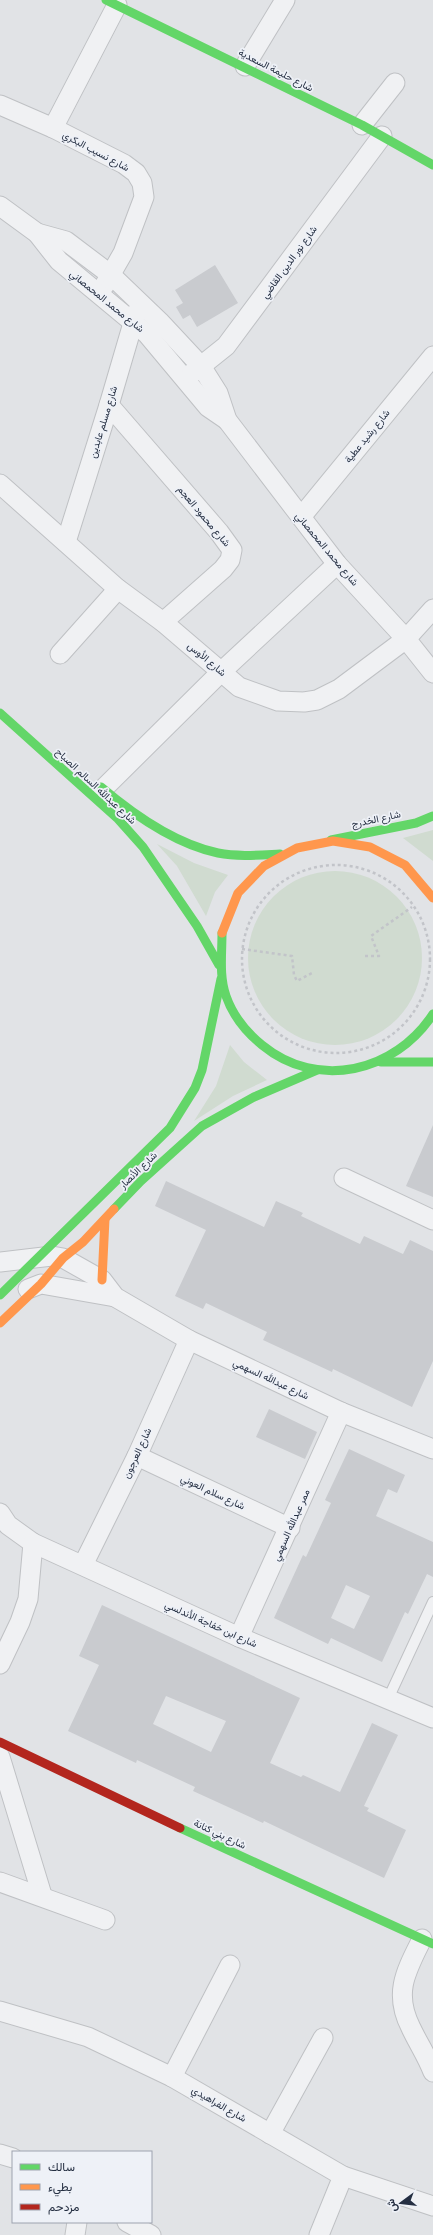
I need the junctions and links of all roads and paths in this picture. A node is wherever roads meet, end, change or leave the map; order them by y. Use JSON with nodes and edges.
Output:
{"nodes":[{"id":1,"x":285,"y":0,"type":"edge"},
{"id":2,"x":112,"y":3,"type":"edge"},
{"id":3,"x":245,"y":66,"type":"junction"},
{"id":4,"x":395,"y":83,"type":"dead end"},
{"id":5,"x":0,"y":105,"type":"edge"},
{"id":6,"x":362,"y":125,"type":"junction"},
{"id":7,"x":53,"y":128,"type":"junction"},
{"id":8,"x":382,"y":136,"type":"junction"},
{"id":9,"x":433,"y":165,"type":"edge"},
{"id":10,"x":0,"y":206,"type":"edge"},
{"id":11,"x":37,"y":233,"type":"junction"},
{"id":12,"x":111,"y":275,"type":"junction"},
{"id":13,"x":99,"y":294,"type":"junction"},
{"id":14,"x":140,"y":302,"type":"junction"},
{"id":15,"x":133,"y":322,"type":"junction"},
{"id":16,"x":433,"y":356,"type":"edge"},
{"id":17,"x":201,"y":366,"type":"junction"},
{"id":18,"x":185,"y":378,"type":"junction"},
{"id":19,"x":109,"y":405,"type":"junction"},
{"id":20,"x":227,"y":420,"type":"junction"},
{"id":21,"x":0,"y":484,"type":"edge"},
{"id":22,"x":301,"y":517,"type":"junction"},
{"id":23,"x":66,"y":542,"type":"junction"},
{"id":24,"x":337,"y":564,"type":"junction"},
{"id":25,"x":118,"y":589,"type":"junction"},
{"id":26,"x":433,"y":609,"type":"edge"},
{"id":27,"x":163,"y":622,"type":"junction"},
{"id":28,"x":406,"y":639,"type":"junction"},
{"id":29,"x":60,"y":654,"type":"dead end"},
{"id":30,"x":221,"y":672,"type":"junction"},
{"id":31,"x":433,"y":673,"type":"edge"},
{"id":32,"x":0,"y":713,"type":"edge"},
{"id":33,"x":98,"y":784,"type":"joint"},
{"id":34,"x":433,"y":816,"type":"edge"},
{"id":35,"x":322,"y":842,"type":"junction"},
{"id":36,"x":280,"y":854,"type":"junction"},
{"id":37,"x":433,"y":898,"type":"edge"},
{"id":38,"x":412,"y":907,"type":"junction"},
{"id":39,"x":242,"y":949,"type":"junction"},
{"id":40,"x":365,"y":956,"type":"dead end"},
{"id":41,"x":219,"y":965,"type":"junction"},
{"id":42,"x":312,"y":973,"type":"dead end"},
{"id":43,"x":222,"y":979,"type":"junction"},
{"id":44,"x":433,"y":1014,"type":"edge"},
{"id":45,"x":380,"y":1062,"type":"junction"},
{"id":46,"x":433,"y":1062,"type":"edge"},
{"id":47,"x":317,"y":1070,"type":"junction"},
{"id":48,"x":344,"y":1178,"type":"dead end"},
{"id":49,"x":105,"y":1219,"type":"junction"},
{"id":50,"x":433,"y":1220,"type":"edge"},
{"id":51,"x":38,"y":1258,"type":"junction"},
{"id":52,"x":64,"y":1258,"type":"junction"},
{"id":53,"x":0,"y":1262,"type":"edge"},
{"id":54,"x":102,"y":1280,"type":"junction"},
{"id":55,"x":41,"y":1284,"type":"junction"},
{"id":56,"x":0,"y":1295,"type":"edge"},
{"id":57,"x":115,"y":1297,"type":"junction"},
{"id":58,"x":0,"y":1323,"type":"edge"},
{"id":59,"x":189,"y":1340,"type":"junction"},
{"id":60,"x":341,"y":1412,"type":"junction"},
{"id":61,"x":433,"y":1450,"type":"edge"},
{"id":62,"x":137,"y":1456,"type":"junction"},
{"id":63,"x":0,"y":1513,"type":"edge"},
{"id":64,"x":290,"y":1528,"type":"junction"},
{"id":65,"x":33,"y":1543,"type":"junction"},
{"id":66,"x":83,"y":1565,"type":"junction"},
{"id":67,"x":433,"y":1602,"type":"edge"},
{"id":68,"x":239,"y":1637,"type":"junction"},
{"id":69,"x":0,"y":1664,"type":"edge"},
{"id":70,"x":388,"y":1699,"type":"junction"},
{"id":71,"x":433,"y":1718,"type":"edge"},
{"id":72,"x":0,"y":1742,"type":"edge"},
{"id":73,"x":0,"y":1757,"type":"edge"},
{"id":74,"x":0,"y":1882,"type":"edge"},
{"id":75,"x":42,"y":1895,"type":"junction"},
{"id":76,"x":105,"y":1920,"type":"dead end"},
{"id":77,"x":427,"y":1941,"type":"edge"},
{"id":78,"x":230,"y":1965,"type":"dead end"},
{"id":79,"x":0,"y":2011,"type":"edge"},
{"id":80,"x":323,"y":2038,"type":"dead end"},
{"id":81,"x":433,"y":2072,"type":"edge"},
{"id":82,"x":172,"y":2077,"type":"junction"},
{"id":83,"x":270,"y":2134,"type":"junction"},
{"id":84,"x":0,"y":2154,"type":"edge"},
{"id":85,"x":12,"y":2158,"type":"edge"},
{"id":86,"x":342,"y":2176,"type":"junction"},
{"id":87,"x":433,"y":2206,"type":"edge"},
{"id":88,"x":77,"y":2223,"type":"edge"},
{"id":89,"x":129,"y":2223,"type":"edge"},
{"id":90,"x":75,"y":2235,"type":"edge"},
{"id":91,"x":151,"y":2235,"type":"edge"},
{"id":92,"x":319,"y":2235,"type":"edge"}],
"edges":[{"from":1,"to":3,"type":"street"},
{"from":2,"to":3,"type":"street","name":"شارع حليمة السعدية"},
{"from":2,"to":7,"type":"street"},
{"from":3,"to":6,"type":"street","name":"شارع حليمة السعدية"},
{"from":4,"to":6,"type":"street"},
{"from":5,"to":7,"type":"street","name":"شارع نسيب البكري"},
{"from":6,"to":8,"type":"street","name":"شارع حليمة السعدية"},
{"from":7,"to":12,"type":"street","name":"شارع نسيب البكري"},
{"from":8,"to":9,"type":"street","name":"شارع حليمة السعدية"},
{"from":8,"to":17,"type":"street","name":"شارع نور الدين القاضي"},
{"from":10,"to":11,"type":"street","name":"شارع محمد المحمصاني"},
{"from":11,"to":12,"type":"street","name":"شارع محمد المحمصاني"},
{"from":11,"to":13,"type":"street","name":"شارع محمد المحمصاني"},
{"from":12,"to":13,"type":"street","name":"شارع نسيب البكري"},
{"from":12,"to":14,"type":"street","name":"شارع محمد المحمصاني"},
{"from":13,"to":15,"type":"street","name":"شارع محمد المحمصاني"},
{"from":14,"to":15,"type":"street","name":"شارع مسلم عابدين"},
{"from":14,"to":17,"type":"street","name":"شارع محمد المحمصاني"},
{"from":15,"to":18,"type":"street","name":"شارع محمد المحمصاني"},
{"from":15,"to":19,"type":"street","name":"شارع مسلم عابدين"},
{"from":16,"to":22,"type":"street","name":"شارع رشيد عطية"},
{"from":17,"to":18,"type":"street","name":"شارع نور الدين القاضي"},
{"from":17,"to":20,"type":"street","name":"شارع محمد المحمصاني"},
{"from":18,"to":20,"type":"street","name":"شارع محمد المحمصاني"},
{"from":19,"to":23,"type":"street","name":"شارع مسلم عابدين"},
{"from":19,"to":27,"type":"street","name":"شارع محمود العجم"},
{"from":20,"to":22,"type":"street","name":"شارع محمد المحمصاني"},
{"from":21,"to":23,"type":"street","name":"شارع الأوس"},
{"from":22,"to":24,"type":"street","name":"شارع محمد المحمصاني"},
{"from":23,"to":25,"type":"street","name":"شارع الأوس"},
{"from":24,"to":28,"type":"street","name":"شارع محمد المحمصاني"},
{"from":24,"to":30,"type":"street"},
{"from":25,"to":27,"type":"street","name":"شارع الأوس"},
{"from":25,"to":29,"type":"street"},
{"from":26,"to":28,"type":"street","name":"شارع الأوس"},
{"from":27,"to":30,"type":"street","name":"شارع الأوس"},
{"from":28,"to":30,"type":"street","name":"شارع الأوس"},
{"from":28,"to":31,"type":"street","name":"شارع محمد المحمصاني"},
{"from":30,"to":33,"type":"street"},
{"from":32,"to":41,"type":"street","name":"شارع عبدالله السالم الصباح"},
{"from":33,"to":36,"type":"street","name":"شارع عبدالله السالم الصباح"},
{"from":34,"to":35,"type":"street","name":"شارع الخدرج"},
{"from":35,"to":36,"type":"street"},
{"from":35,"to":37,"type":"street"},
{"from":36,"to":41,"type":"street"},
{"from":38,"to":39,"type":"path"},
{"from":38,"to":39,"type":"path"},
{"from":38,"to":40,"type":"path"},
{"from":39,"to":42,"type":"path"},
{"from":41,"to":43,"type":"street"},
{"from":43,"to":47,"type":"street"},
{"from":43,"to":51,"type":"street","name":"شارع الأنصار"},
{"from":44,"to":45,"type":"street"},
{"from":45,"to":46,"type":"street"},
{"from":45,"to":47,"type":"street"},
{"from":47,"to":49,"type":"street","name":"شارع الأنصار"},
{"from":48,"to":50,"type":"street"},
{"from":49,"to":52,"type":"street","name":"شارع الأنصار"},
{"from":49,"to":54,"type":"street"},
{"from":51,"to":52,"type":"street","name":"شارع عبدالله السهمي"},
{"from":51,"to":53,"type":"street","name":"شارع عبدالله السهمي"},
{"from":51,"to":56,"type":"street","name":"شارع الأنصار"},
{"from":52,"to":54,"type":"street","name":"شارع عبدالله السهمي"},
{"from":52,"to":55,"type":"street","name":"شارع الأنصار"},
{"from":54,"to":57,"type":"street","name":"شارع عبدالله السهمي"},
{"from":55,"to":56,"type":"street"},
{"from":55,"to":57,"type":"street","name":"شارع عبدالله السهمي"},
{"from":55,"to":58,"type":"street","name":"شارع الأنصار"},
{"from":57,"to":59,"type":"street","name":"شارع عبدالله السهمي"},
{"from":59,"to":60,"type":"street","name":"شارع عبدالله السهمي"},
{"from":59,"to":62,"type":"street","name":"شارع العرجون"},
{"from":60,"to":61,"type":"street","name":"شارع عبدالله السهمي"},
{"from":60,"to":64,"type":"street","name":"ممر عبدالله السهمي"},
{"from":62,"to":64,"type":"street","name":"شارع سلام العوني"},
{"from":62,"to":66,"type":"street","name":"شارع العرجون"},
{"from":63,"to":65,"type":"street","name":"شارع ابن خفاجة الأندلسي"},
{"from":64,"to":68,"type":"street","name":"ممر عبدالله السهمي"},
{"from":65,"to":66,"type":"street","name":"شارع ابن خفاجة الأندلسي"},
{"from":65,"to":69,"type":"street"},
{"from":66,"to":68,"type":"street","name":"شارع ابن خفاجة الأندلسي"},
{"from":67,"to":70,"type":"lane"},
{"from":68,"to":70,"type":"street","name":"شارع ابن خفاجة الأندلسي"},
{"from":70,"to":71,"type":"street","name":"شارع ابن خفاجة الأندلسي"},
{"from":72,"to":77,"type":"street","name":"شارع بني كنانة"},
{"from":73,"to":75,"type":"street"},
{"from":74,"to":75,"type":"street"},
{"from":75,"to":76,"type":"street"},
{"from":77,"to":81,"type":"street"},
{"from":78,"to":82,"type":"street"},
{"from":79,"to":82,"type":"street","name":"شارع الفراهيدي"},
{"from":80,"to":83,"type":"street"},
{"from":82,"to":83,"type":"street","name":"شارع الفراهيدي"},
{"from":83,"to":86,"type":"street","name":"شارع الفراهيدي"},
{"from":84,"to":85,"type":"street"},
{"from":86,"to":87,"type":"street","name":"شارع الفراهيدي"},
{"from":86,"to":92,"type":"street"},
{"from":88,"to":90,"type":"street"},
{"from":89,"to":91,"type":"street"}]}
